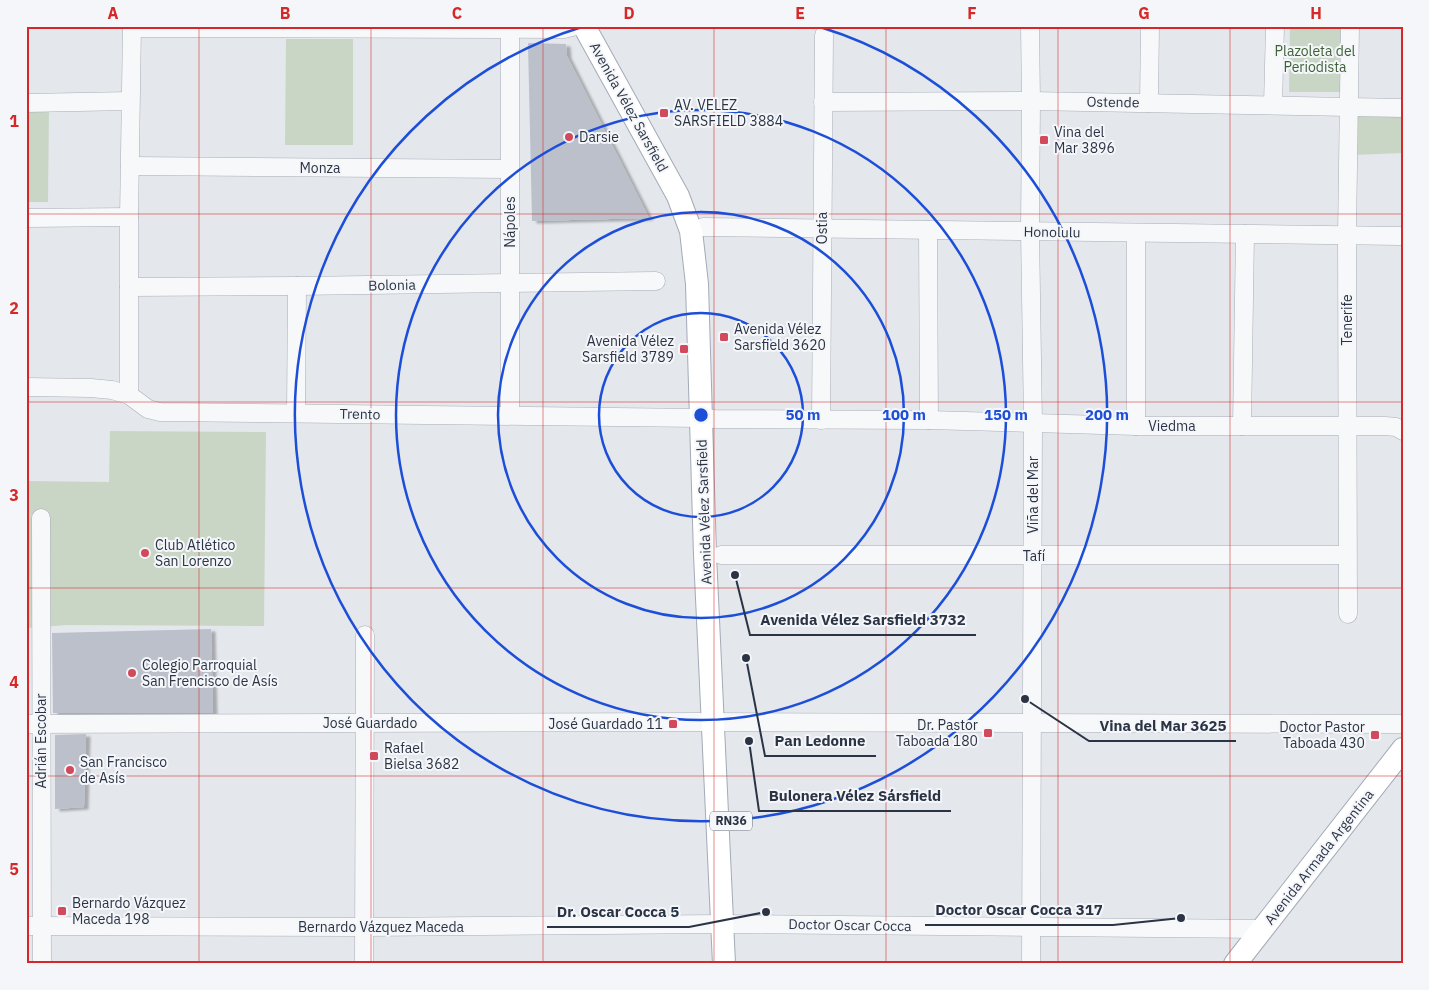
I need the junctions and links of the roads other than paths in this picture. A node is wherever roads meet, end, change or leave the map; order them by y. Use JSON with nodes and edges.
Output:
{"nodes":[{"id":1,"x":576,"y":26,"type":"edge"},
{"id":2,"x":584,"y":26,"type":"edge"},
{"id":3,"x":600,"y":26,"type":"edge"},
{"id":4,"x":1030,"y":26,"type":"edge"},
{"id":5,"x":1150,"y":26,"type":"edge"},
{"id":6,"x":1275,"y":26,"type":"edge"},
{"id":7,"x":1350,"y":26,"type":"edge"},
{"id":8,"x":132,"y":27,"type":"edge"},
{"id":9,"x":510,"y":28,"type":"junction"},
{"id":10,"x":824,"y":35,"type":"dead end"},
{"id":11,"x":130,"y":101,"type":"junction"},
{"id":12,"x":1031,"y":101,"type":"junction"},
{"id":13,"x":823,"y":102,"type":"junction"},
{"id":14,"x":26,"y":103,"type":"edge"},
{"id":15,"x":1150,"y":103,"type":"junction"},
{"id":16,"x":1273,"y":105,"type":"junction"},
{"id":17,"x":1349,"y":107,"type":"junction"},
{"id":18,"x":1403,"y":108,"type":"edge"},
{"id":19,"x":130,"y":166,"type":"junction"},
{"id":20,"x":510,"y":169,"type":"junction"},
{"id":21,"x":129,"y":217,"type":"junction"},
{"id":22,"x":26,"y":218,"type":"edge"},
{"id":23,"x":703,"y":227,"type":"junction"},
{"id":24,"x":822,"y":229,"type":"junction"},
{"id":25,"x":928,"y":230,"type":"junction"},
{"id":26,"x":1030,"y":231,"type":"junction"},
{"id":27,"x":1136,"y":233,"type":"junction"},
{"id":28,"x":1245,"y":234,"type":"junction"},
{"id":29,"x":1347,"y":235,"type":"junction"},
{"id":30,"x":1400,"y":236,"type":"dead end"},
{"id":31,"x":656,"y":281,"type":"dead end"},
{"id":32,"x":510,"y":283,"type":"junction"},
{"id":33,"x":297,"y":286,"type":"junction"},
{"id":34,"x":129,"y":287,"type":"junction"},
{"id":35,"x":26,"y":387,"type":"edge"},
{"id":36,"x":129,"y":395,"type":"junction"},
{"id":37,"x":296,"y":413,"type":"junction"},
{"id":38,"x":510,"y":415,"type":"junction"},
{"id":39,"x":707,"y":418,"type":"junction"},
{"id":40,"x":821,"y":420,"type":"junction"},
{"id":41,"x":929,"y":420,"type":"junction"},
{"id":42,"x":1033,"y":423,"type":"junction"},
{"id":43,"x":1136,"y":426,"type":"junction"},
{"id":44,"x":1242,"y":426,"type":"junction"},
{"id":45,"x":1347,"y":426,"type":"junction"},
{"id":46,"x":1403,"y":431,"type":"edge"},
{"id":47,"x":36,"y":524,"type":"edge"},
{"id":48,"x":721,"y":555,"type":"junction"},
{"id":49,"x":1347,"y":555,"type":"junction"},
{"id":50,"x":1033,"y":556,"type":"junction"},
{"id":51,"x":1348,"y":614,"type":"dead end"},
{"id":52,"x":365,"y":635,"type":"dead end"},
{"id":53,"x":721,"y":722,"type":"junction"},
{"id":54,"x":1033,"y":722,"type":"junction"},
{"id":55,"x":33,"y":724,"type":"edge"},
{"id":56,"x":364,"y":724,"type":"junction"},
{"id":57,"x":1403,"y":724,"type":"edge"},
{"id":58,"x":1403,"y":749,"type":"edge"},
{"id":59,"x":1403,"y":773,"type":"edge"},
{"id":60,"x":729,"y":924,"type":"junction"},
{"id":61,"x":34,"y":926,"type":"edge"},
{"id":62,"x":364,"y":927,"type":"junction"},
{"id":63,"x":1030,"y":928,"type":"junction"},
{"id":64,"x":1262,"y":929,"type":"junction"},
{"id":65,"x":42,"y":964,"type":"edge"},
{"id":66,"x":364,"y":964,"type":"edge"},
{"id":67,"x":724,"y":964,"type":"edge"},
{"id":68,"x":739,"y":964,"type":"edge"},
{"id":69,"x":1031,"y":964,"type":"edge"},
{"id":70,"x":1235,"y":964,"type":"edge"},
{"id":71,"x":1252,"y":964,"type":"edge"}],
"edges":[{"from":1,"to":9,"type":"street"},
{"from":2,"to":39,"type":"main road","name":"Avenida Vélez Sarsfield","number":"RN36"},
{"from":3,"to":23,"type":"main road","name":"Avenida Vélez Sarsfield","number":"RN36"},
{"from":4,"to":12,"type":"street","name":"Viña del Mar"},
{"from":5,"to":15,"type":"street"},
{"from":6,"to":16,"type":"street"},
{"from":7,"to":17,"type":"street","name":"Tenerife"},
{"from":8,"to":9,"type":"street"},
{"from":8,"to":11,"type":"street"},
{"from":9,"to":20,"type":"street","name":"Nápoles"},
{"from":10,"to":13,"type":"street","name":"Ostia"},
{"from":11,"to":14,"type":"street"},
{"from":11,"to":19,"type":"street"},
{"from":12,"to":13,"type":"street","name":"Ostende"},
{"from":12,"to":15,"type":"street","name":"Ostende"},
{"from":12,"to":26,"type":"street","name":"Viña del Mar"},
{"from":13,"to":24,"type":"street","name":"Ostia"},
{"from":15,"to":16,"type":"street","name":"Ostende"},
{"from":16,"to":17,"type":"street","name":"Ostende"},
{"from":17,"to":18,"type":"street","name":"Ostende"},
{"from":17,"to":29,"type":"street","name":"Tenerife"},
{"from":19,"to":20,"type":"street","name":"Monza"},
{"from":19,"to":21,"type":"street"},
{"from":20,"to":32,"type":"street","name":"Nápoles"},
{"from":21,"to":22,"type":"street"},
{"from":21,"to":34,"type":"street"},
{"from":23,"to":24,"type":"street","name":"Honolulu"},
{"from":23,"to":39,"type":"main road","name":"Avenida Vélez Sarsfield","number":"RN36"},
{"from":24,"to":25,"type":"street","name":"Honolulu"},
{"from":24,"to":40,"type":"street","name":"Ostia"},
{"from":25,"to":26,"type":"street","name":"Honolulu"},
{"from":25,"to":41,"type":"street"},
{"from":26,"to":27,"type":"street","name":"Honolulu"},
{"from":26,"to":42,"type":"street","name":"Viña del Mar"},
{"from":27,"to":28,"type":"street","name":"Honolulu"},
{"from":27,"to":43,"type":"street"},
{"from":28,"to":29,"type":"street","name":"Honolulu"},
{"from":28,"to":44,"type":"street"},
{"from":29,"to":30,"type":"street","name":"Honolulu"},
{"from":29,"to":45,"type":"street","name":"Tenerife"},
{"from":31,"to":32,"type":"street","name":"Bolonia"},
{"from":32,"to":33,"type":"street","name":"Bolonia"},
{"from":32,"to":38,"type":"street","name":"Nápoles"},
{"from":33,"to":34,"type":"street","name":"Bolonia"},
{"from":33,"to":37,"type":"street"},
{"from":34,"to":36,"type":"street"},
{"from":35,"to":36,"type":"street","name":"Trento"},
{"from":36,"to":37,"type":"street","name":"Trento"},
{"from":37,"to":38,"type":"street","name":"Trento"},
{"from":38,"to":39,"type":"street","name":"Trento"},
{"from":39,"to":40,"type":"street","name":"Viedma"},
{"from":39,"to":48,"type":"main road","name":"Avenida Vélez Sarsfield","number":"RN36"},
{"from":39,"to":53,"type":"main road","name":"Avenida Vélez Sarsfield","number":"RN36"},
{"from":40,"to":41,"type":"street","name":"Viedma"},
{"from":41,"to":42,"type":"street","name":"Viedma"},
{"from":42,"to":43,"type":"street","name":"Viedma"},
{"from":42,"to":50,"type":"street","name":"Viña del Mar"},
{"from":43,"to":44,"type":"street","name":"Viedma"},
{"from":44,"to":45,"type":"street","name":"Viedma"},
{"from":45,"to":46,"type":"street","name":"Viedma"},
{"from":45,"to":49,"type":"street","name":"Tenerife"},
{"from":47,"to":55,"type":"street","name":"Adrián Escobar"},
{"from":48,"to":50,"type":"street","name":"Tafí"},
{"from":48,"to":53,"type":"main road","name":"Avenida Vélez Sarsfield","number":"RN36"},
{"from":49,"to":50,"type":"street","name":"Tafí"},
{"from":49,"to":51,"type":"street","name":"Tenerife"},
{"from":50,"to":54,"type":"street","name":"Viña del Mar"},
{"from":52,"to":56,"type":"street"},
{"from":53,"to":54,"type":"street","name":"José Guardado"},
{"from":53,"to":56,"type":"street","name":"José Guardado"},
{"from":53,"to":60,"type":"main road","name":"Avenida Vélez Sarsfield","number":"RN36"},
{"from":54,"to":57,"type":"street","name":"José Guardado"},
{"from":54,"to":63,"type":"street","name":"Viña del Mar"},
{"from":55,"to":56,"type":"street","name":"José Guardado"},
{"from":55,"to":61,"type":"street","name":"Adrián Escobar"},
{"from":56,"to":62,"type":"street"},
{"from":58,"to":64,"type":"main road","name":"Avenida Armada Argentina"},
{"from":59,"to":71,"type":"main road","name":"Avenida Armada Argentina"},
{"from":60,"to":62,"type":"street","name":"Bernardo Vázquez Maceda"},
{"from":60,"to":63,"type":"street","name":"Doctor Oscar Cocca"},
{"from":60,"to":67,"type":"main road","name":"Avenida Vélez Sarsfield","number":"RN36"},
{"from":60,"to":68,"type":"main road","name":"Avenida Vélez Sarsfield","number":"RN36"},
{"from":61,"to":62,"type":"street","name":"Bernardo Vázquez Maceda"},
{"from":61,"to":65,"type":"street","name":"Adrián Escobar"},
{"from":62,"to":66,"type":"street"},
{"from":63,"to":64,"type":"street","name":"Doctor Oscar Cocca"},
{"from":63,"to":69,"type":"street","name":"Viña del Mar"},
{"from":64,"to":70,"type":"main road","name":"Avenida Armada Argentina"}]}
